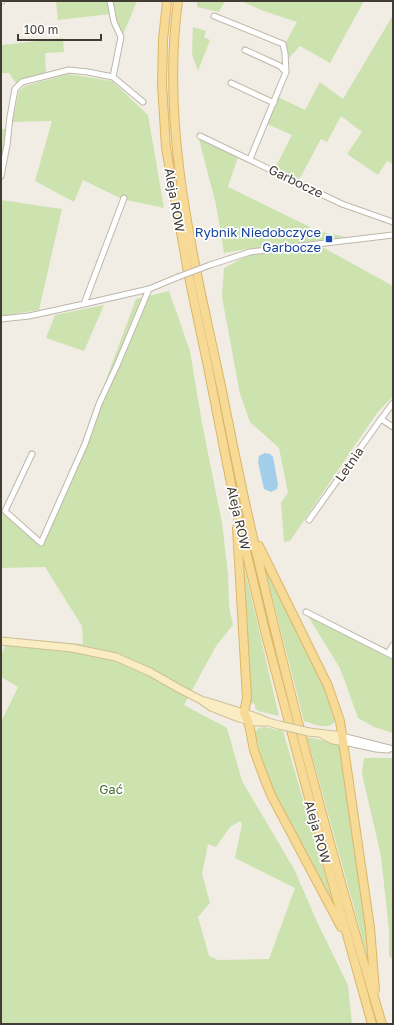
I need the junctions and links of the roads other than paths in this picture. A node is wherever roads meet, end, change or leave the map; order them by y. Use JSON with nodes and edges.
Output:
{"nodes":[{"id":1,"x":110,"y":1,"type":"edge"},
{"id":2,"x":167,"y":1,"type":"edge"},
{"id":3,"x":178,"y":1,"type":"edge"},
{"id":4,"x":214,"y":16,"type":"dead end"},
{"id":5,"x":245,"y":50,"type":"dead end"},
{"id":6,"x":286,"y":72,"type":"junction"},
{"id":7,"x":113,"y":76,"type":"junction"},
{"id":8,"x":231,"y":83,"type":"dead end"},
{"id":9,"x":143,"y":102,"type":"dead end"},
{"id":10,"x":274,"y":103,"type":"junction"},
{"id":11,"x":200,"y":136,"type":"dead end"},
{"id":12,"x":250,"y":159,"type":"junction"},
{"id":13,"x":1,"y":176,"type":"edge"},
{"id":14,"x":124,"y":198,"type":"dead end"},
{"id":15,"x":393,"y":222,"type":"edge"},
{"id":16,"x":393,"y":235,"type":"edge"},
{"id":17,"x":149,"y":289,"type":"junction"},
{"id":18,"x":84,"y":304,"type":"junction"},
{"id":19,"x":1,"y":319,"type":"edge"},
{"id":20,"x":393,"y":403,"type":"edge"},
{"id":21,"x":381,"y":419,"type":"junction"},
{"id":22,"x":393,"y":427,"type":"edge"},
{"id":23,"x":32,"y":454,"type":"dead end"},
{"id":24,"x":236,"y":509,"type":"junction"},
{"id":25,"x":309,"y":520,"type":"dead end"},
{"id":26,"x":250,"y":524,"type":"junction"},
{"id":27,"x":306,"y":612,"type":"dead end"},
{"id":28,"x":1,"y":641,"type":"edge"},
{"id":29,"x":393,"y":645,"type":"edge"},
{"id":30,"x":388,"y":653,"type":"junction"},
{"id":31,"x":393,"y":656,"type":"edge"},
{"id":32,"x":246,"y":717,"type":"junction"},
{"id":33,"x":343,"y":739,"type":"junction"},
{"id":34,"x":393,"y":750,"type":"edge"},
{"id":35,"x":348,"y":941,"type":"junction"},
{"id":36,"x":377,"y":1008,"type":"junction"},
{"id":37,"x":372,"y":1024,"type":"edge"},
{"id":38,"x":382,"y":1024,"type":"edge"}],
"edges":[{"from":1,"to":7,"type":"street"},
{"from":2,"to":24,"type":"main road","name":"Aleja ROW"},
{"from":3,"to":26,"type":"main road","name":"Aleja ROW"},
{"from":4,"to":6,"type":"street"},
{"from":5,"to":6,"type":"street"},
{"from":6,"to":10,"type":"street"},
{"from":7,"to":9,"type":"street"},
{"from":7,"to":13,"type":"street"},
{"from":8,"to":10,"type":"street"},
{"from":10,"to":12,"type":"street"},
{"from":11,"to":12,"type":"street","name":"Garbocze"},
{"from":12,"to":15,"type":"street","name":"Garbocze"},
{"from":14,"to":18,"type":"street"},
{"from":16,"to":17,"type":"street","bridge":true},
{"from":17,"to":18,"type":"street"},
{"from":17,"to":23,"type":"street"},
{"from":18,"to":19,"type":"street"},
{"from":20,"to":21,"type":"street","name":"Letnia"},
{"from":21,"to":22,"type":"street"},
{"from":21,"to":25,"type":"street","name":"Letnia"},
{"from":24,"to":32,"type":"main road"},
{"from":24,"to":35,"type":"main road","name":"Aleja ROW"},
{"from":26,"to":33,"type":"main road"},
{"from":26,"to":36,"type":"main road","name":"Aleja ROW"},
{"from":27,"to":30,"type":"street"},
{"from":28,"to":32,"type":"street"},
{"from":29,"to":30,"type":"street"},
{"from":30,"to":31,"type":"street"},
{"from":32,"to":33,"type":"street","bridge":true},
{"from":32,"to":35,"type":"main road"},
{"from":33,"to":34,"type":"street"},
{"from":33,"to":36,"type":"main road"},
{"from":35,"to":37,"type":"main road","name":"Aleja ROW"},
{"from":36,"to":38,"type":"main road","name":"Aleja ROW"}]}
